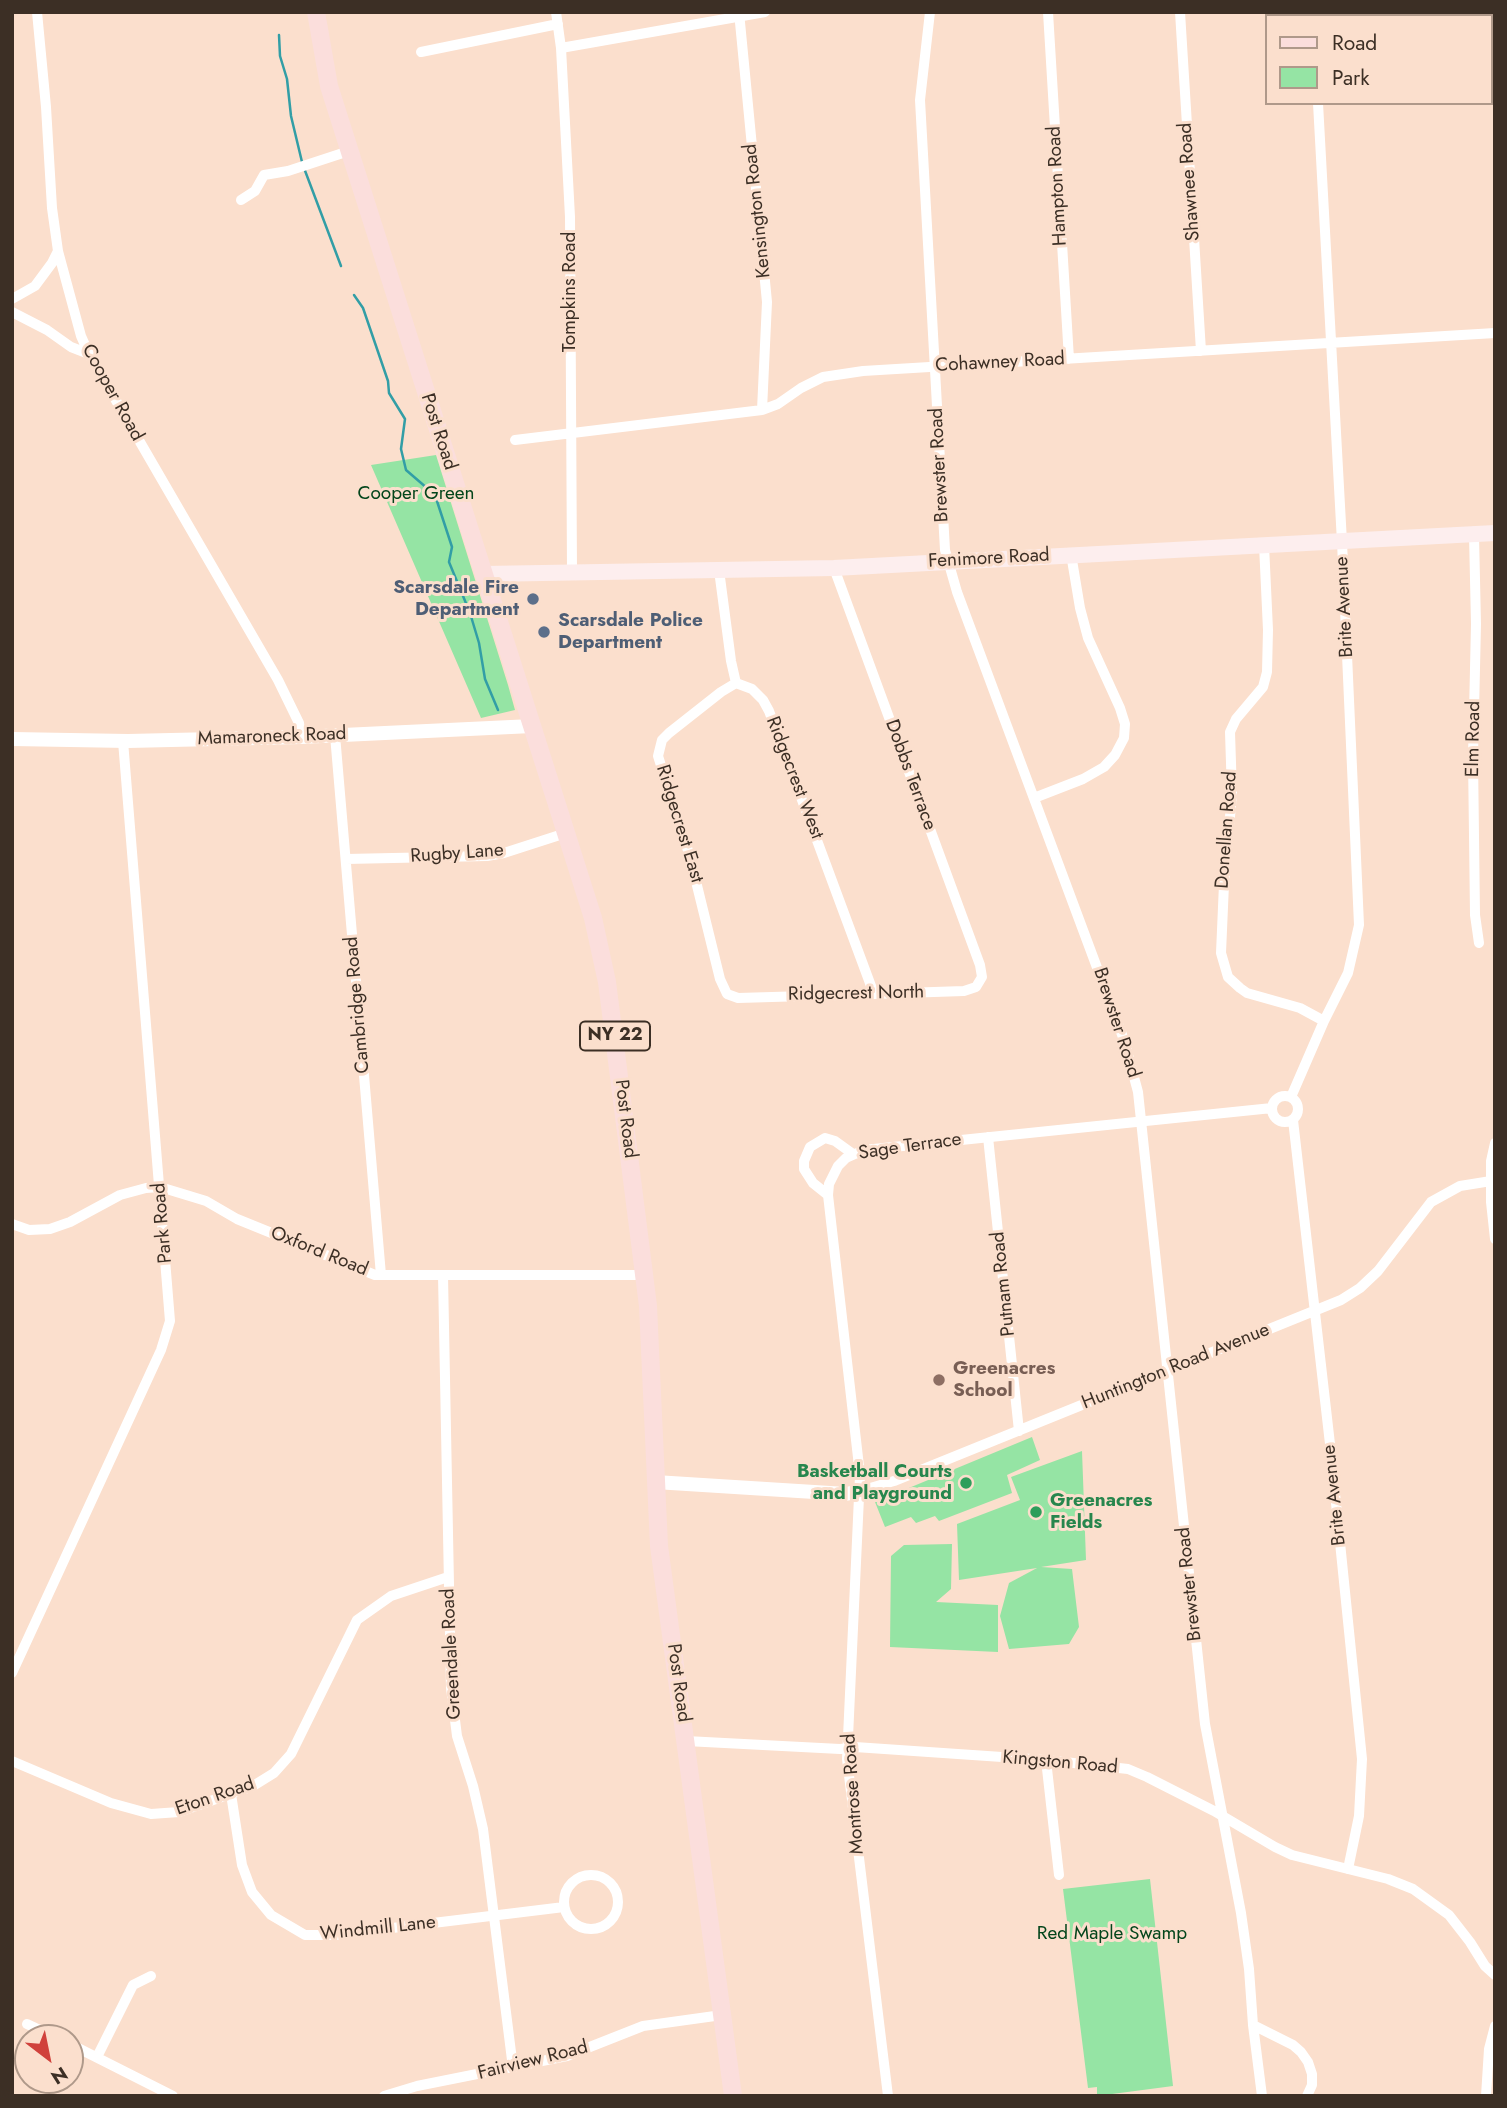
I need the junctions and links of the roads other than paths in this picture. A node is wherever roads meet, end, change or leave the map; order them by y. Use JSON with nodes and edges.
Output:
{"nodes":[{"id":1,"x":37,"y":12,"type":"edge"},
{"id":2,"x":316,"y":12,"type":"edge"},
{"id":3,"x":765,"y":12,"type":"edge"},
{"id":4,"x":930,"y":12,"type":"edge"},
{"id":5,"x":1048,"y":12,"type":"edge"},
{"id":6,"x":1180,"y":12,"type":"edge"},
{"id":7,"x":739,"y":15,"type":"edge"},
{"id":8,"x":557,"y":18,"type":"edge"},
{"id":9,"x":561,"y":48,"type":"junction"},
{"id":10,"x":421,"y":52,"type":"dead end"},
{"id":11,"x":1318,"y":105,"type":"edge"},
{"id":12,"x":349,"y":151,"type":"junction"},
{"id":13,"x":241,"y":200,"type":"dead end"},
{"id":14,"x":58,"y":251,"type":"junction"},
{"id":15,"x":12,"y":299,"type":"edge"},
{"id":16,"x":12,"y":312,"type":"edge"},
{"id":17,"x":1495,"y":333,"type":"edge"},
{"id":18,"x":1332,"y":343,"type":"junction"},
{"id":19,"x":1201,"y":352,"type":"junction"},
{"id":20,"x":89,"y":354,"type":"junction"},
{"id":21,"x":1069,"y":359,"type":"junction"},
{"id":22,"x":934,"y":367,"type":"junction"},
{"id":23,"x":762,"y":410,"type":"junction"},
{"id":24,"x":572,"y":433,"type":"junction"},
{"id":25,"x":515,"y":440,"type":"dead end"},
{"id":26,"x":1495,"y":533,"type":"edge"},
{"id":27,"x":1474,"y":535,"type":"junction"},
{"id":28,"x":1342,"y":542,"type":"junction"},
{"id":29,"x":1264,"y":545,"type":"junction"},
{"id":30,"x":1071,"y":554,"type":"junction"},
{"id":31,"x":948,"y":561,"type":"junction"},
{"id":32,"x":834,"y":568,"type":"junction"},
{"id":33,"x":719,"y":570,"type":"junction"},
{"id":34,"x":572,"y":572,"type":"junction"},
{"id":35,"x":484,"y":574,"type":"junction"},
{"id":36,"x":736,"y":683,"type":"junction"},
{"id":37,"x":532,"y":726,"type":"junction"},
{"id":38,"x":335,"y":736,"type":"junction"},
{"id":39,"x":301,"y":737,"type":"junction"},
{"id":40,"x":12,"y":739,"type":"edge"},
{"id":41,"x":122,"y":741,"type":"junction"},
{"id":42,"x":1034,"y":798,"type":"junction"},
{"id":43,"x":566,"y":833,"type":"junction"},
{"id":44,"x":346,"y":859,"type":"junction"},
{"id":45,"x":1479,"y":943,"type":"dead end"},
{"id":46,"x":980,"y":984,"type":"joint"},
{"id":47,"x":874,"y":994,"type":"junction"},
{"id":48,"x":729,"y":996,"type":"joint"},
{"id":49,"x":1324,"y":1021,"type":"junction"},
{"id":50,"x":1291,"y":1097,"type":"junction"},
{"id":51,"x":1272,"y":1108,"type":"junction"},
{"id":52,"x":1293,"y":1120,"type":"junction"},
{"id":53,"x":1141,"y":1121,"type":"junction"},
{"id":54,"x":988,"y":1137,"type":"junction"},
{"id":55,"x":1495,"y":1143,"type":"edge"},
{"id":56,"x":853,"y":1154,"type":"junction"},
{"id":57,"x":1491,"y":1181,"type":"junction"},
{"id":58,"x":160,"y":1187,"type":"junction"},
{"id":59,"x":828,"y":1195,"type":"junction"},
{"id":60,"x":12,"y":1224,"type":"edge"},
{"id":61,"x":1495,"y":1239,"type":"edge"},
{"id":62,"x":381,"y":1275,"type":"junction"},
{"id":63,"x":443,"y":1275,"type":"junction"},
{"id":64,"x":645,"y":1275,"type":"junction"},
{"id":65,"x":1314,"y":1311,"type":"junction"},
{"id":66,"x":1167,"y":1371,"type":"junction"},
{"id":67,"x":1019,"y":1431,"type":"junction"},
{"id":68,"x":655,"y":1482,"type":"junction"},
{"id":69,"x":860,"y":1491,"type":"junction"},
{"id":70,"x":448,"y":1577,"type":"junction"},
{"id":71,"x":12,"y":1673,"type":"edge"},
{"id":72,"x":685,"y":1741,"type":"junction"},
{"id":73,"x":848,"y":1748,"type":"junction"},
{"id":74,"x":1046,"y":1760,"type":"junction"},
{"id":75,"x":12,"y":1761,"type":"edge"},
{"id":76,"x":231,"y":1794,"type":"junction"},
{"id":77,"x":1221,"y":1815,"type":"junction"},
{"id":78,"x":1348,"y":1869,"type":"junction"},
{"id":79,"x":1059,"y":1875,"type":"dead end"},
{"id":80,"x":564,"y":1907,"type":"junction"},
{"id":81,"x":495,"y":1915,"type":"junction"},
{"id":82,"x":1495,"y":1975,"type":"edge"},
{"id":83,"x":151,"y":1976,"type":"dead end"},
{"id":84,"x":722,"y":2015,"type":"junction"},
{"id":85,"x":1253,"y":2025,"type":"junction"},
{"id":86,"x":1495,"y":2026,"type":"edge"},
{"id":87,"x":84,"y":2051,"type":"edge"},
{"id":88,"x":97,"y":2057,"type":"junction"},
{"id":89,"x":513,"y":2068,"type":"junction"},
{"id":90,"x":173,"y":2096,"type":"edge"},
{"id":91,"x":383,"y":2096,"type":"edge"},
{"id":92,"x":733,"y":2096,"type":"edge"},
{"id":93,"x":888,"y":2096,"type":"edge"},
{"id":94,"x":1262,"y":2096,"type":"edge"},
{"id":95,"x":1307,"y":2096,"type":"edge"},
{"id":96,"x":1486,"y":2096,"type":"edge"}],
"edges":[{"from":1,"to":14,"type":"street","name":"Cooper Road"},
{"from":2,"to":12,"type":"main road","name":"Post Road","number":"NY 22"},
{"from":3,"to":7,"type":"street"},
{"from":4,"to":22,"type":"street","name":"Brewster Road"},
{"from":5,"to":21,"type":"street","name":"Hampton Road"},
{"from":6,"to":19,"type":"street","name":"Shawnee Road"},
{"from":7,"to":9,"type":"street"},
{"from":7,"to":23,"type":"street","name":"Kensington Road"},
{"from":8,"to":9,"type":"street","name":"Tompkins Road"},
{"from":8,"to":10,"type":"street"},
{"from":9,"to":24,"type":"street","name":"Tompkins Road"},
{"from":11,"to":18,"type":"street","name":"Brite Avenue"},
{"from":12,"to":13,"type":"street"},
{"from":12,"to":35,"type":"main road","name":"Post Road","number":"NY 22"},
{"from":14,"to":15,"type":"street"},
{"from":14,"to":20,"type":"street","name":"Cooper Road"},
{"from":16,"to":20,"type":"street"},
{"from":17,"to":18,"type":"street","name":"Cohawney Road"},
{"from":18,"to":19,"type":"street","name":"Cohawney Road"},
{"from":18,"to":28,"type":"street","name":"Brite Avenue"},
{"from":19,"to":21,"type":"street","name":"Cohawney Road"},
{"from":20,"to":39,"type":"street","name":"Cooper Road"},
{"from":21,"to":22,"type":"street","name":"Cohawney Road"},
{"from":22,"to":23,"type":"street","name":"Cohawney Road"},
{"from":22,"to":31,"type":"street","name":"Brewster Road"},
{"from":23,"to":24,"type":"street","name":"Cohawney Road"},
{"from":24,"to":25,"type":"street","name":"Cohawney Road"},
{"from":24,"to":34,"type":"street","name":"Tompkins Road"},
{"from":26,"to":27,"type":"main road","name":"Fenimore Road"},
{"from":27,"to":28,"type":"main road","name":"Fenimore Road"},
{"from":27,"to":45,"type":"street","name":"Elm Road"},
{"from":28,"to":29,"type":"main road","name":"Fenimore Road"},
{"from":28,"to":49,"type":"street","name":"Brite Avenue"},
{"from":29,"to":30,"type":"main road","name":"Fenimore Road"},
{"from":29,"to":49,"type":"street","name":"Donellan Road"},
{"from":30,"to":31,"type":"main road","name":"Fenimore Road"},
{"from":30,"to":42,"type":"street"},
{"from":31,"to":32,"type":"main road","name":"Fenimore Road"},
{"from":31,"to":42,"type":"street","name":"Brewster Road"},
{"from":32,"to":33,"type":"main road","name":"Fenimore Road"},
{"from":32,"to":46,"type":"street","name":"Dobbs Terrace"},
{"from":33,"to":34,"type":"main road","name":"Fenimore Road"},
{"from":33,"to":36,"type":"street"},
{"from":34,"to":35,"type":"main road","name":"Fenimore Road"},
{"from":35,"to":37,"type":"main road","name":"Post Road","number":"NY 22"},
{"from":36,"to":47,"type":"street","name":"Ridgecrest West"},
{"from":36,"to":48,"type":"street","name":"Ridgecrest East"},
{"from":37,"to":38,"type":"street","name":"Mamaroneck Road"},
{"from":37,"to":43,"type":"main road","name":"Post Road","number":"NY 22"},
{"from":38,"to":39,"type":"street","name":"Mamaroneck Road"},
{"from":38,"to":44,"type":"street","name":"Cambridge Road"},
{"from":39,"to":41,"type":"street","name":"Mamaroneck Road"},
{"from":40,"to":41,"type":"street","name":"Mamaroneck Road"},
{"from":41,"to":58,"type":"street","name":"Park Road"},
{"from":42,"to":53,"type":"street","name":"Brewster Road"},
{"from":43,"to":44,"type":"street","name":"Rugby Lane"},
{"from":43,"to":64,"type":"main road","name":"Post Road","number":"NY 22"},
{"from":44,"to":62,"type":"street","name":"Cambridge Road"},
{"from":46,"to":47,"type":"street","name":"Ridgecrest North"},
{"from":47,"to":48,"type":"street","name":"Ridgecrest North"},
{"from":49,"to":50,"type":"street","name":"Brite Avenue"},
{"from":50,"to":51,"type":"street"},
{"from":50,"to":52,"type":"street","name":"Brite Avenue"},
{"from":51,"to":52,"type":"street"},
{"from":51,"to":53,"type":"street","name":"Sage Terrace"},
{"from":52,"to":65,"type":"street","name":"Brite Avenue"},
{"from":53,"to":54,"type":"street","name":"Sage Terrace"},
{"from":53,"to":66,"type":"street","name":"Brewster Road"},
{"from":54,"to":56,"type":"street","name":"Sage Terrace"},
{"from":54,"to":67,"type":"street","name":"Putnam Road"},
{"from":55,"to":57,"type":"street"},
{"from":56,"to":59,"type":"street","name":"Sage Terrace"},
{"from":56,"to":59,"type":"street"},
{"from":57,"to":61,"type":"street"},
{"from":57,"to":65,"type":"street","name":"Huntington Road Avenue"},
{"from":58,"to":60,"type":"street","name":"Oxford Road"},
{"from":58,"to":62,"type":"street","name":"Oxford Road"},
{"from":58,"to":71,"type":"street","name":"Park Road"},
{"from":59,"to":69,"type":"street","name":"Sage Terrace"},
{"from":62,"to":63,"type":"street","name":"Oxford Road"},
{"from":63,"to":64,"type":"street","name":"Oxford Road"},
{"from":63,"to":70,"type":"street","name":"Greendale Road"},
{"from":64,"to":68,"type":"main road","name":"Post Road","number":"NY 22"},
{"from":65,"to":66,"type":"street","name":"Huntington Road Avenue"},
{"from":65,"to":78,"type":"street","name":"Brite Avenue"},
{"from":66,"to":67,"type":"street","name":"Huntington Road Avenue"},
{"from":66,"to":77,"type":"street","name":"Brewster Road"},
{"from":67,"to":69,"type":"street","name":"Huntington Road Avenue"},
{"from":68,"to":69,"type":"street","name":"Huntington Road Avenue"},
{"from":68,"to":72,"type":"main road","name":"Post Road","number":"NY 22"},
{"from":69,"to":73,"type":"street","name":"Montrose Road"},
{"from":70,"to":76,"type":"street","name":"Eton Road"},
{"from":70,"to":81,"type":"street","name":"Greendale Road"},
{"from":72,"to":73,"type":"street","name":"Kingston Road"},
{"from":72,"to":84,"type":"main road","name":"Post Road","number":"NY 22"},
{"from":73,"to":74,"type":"street","name":"Kingston Road"},
{"from":73,"to":93,"type":"street","name":"Montrose Road"},
{"from":74,"to":77,"type":"street","name":"Kingston Road"},
{"from":74,"to":79,"type":"street"},
{"from":75,"to":76,"type":"street","name":"Eton Road"},
{"from":76,"to":81,"type":"street","name":"Windmill Lane"},
{"from":77,"to":78,"type":"street","name":"Kingston Road"},
{"from":77,"to":85,"type":"street","name":"Brewster Road"},
{"from":78,"to":82,"type":"street","name":"Kingston Road"},
{"from":80,"to":80,"type":"street"},
{"from":80,"to":81,"type":"street","name":"Windmill Lane"},
{"from":81,"to":89,"type":"street","name":"Greendale Road"},
{"from":83,"to":88,"type":"street"},
{"from":84,"to":89,"type":"street","name":"Fairview Road"},
{"from":84,"to":92,"type":"main road","name":"Post Road","number":"NY 22"},
{"from":85,"to":94,"type":"street","name":"Brewster Road"},
{"from":85,"to":95,"type":"street"},
{"from":86,"to":96,"type":"street"},
{"from":87,"to":88,"type":"street"},
{"from":88,"to":90,"type":"street"},
{"from":89,"to":91,"type":"street","name":"Fairview Road"}]}
